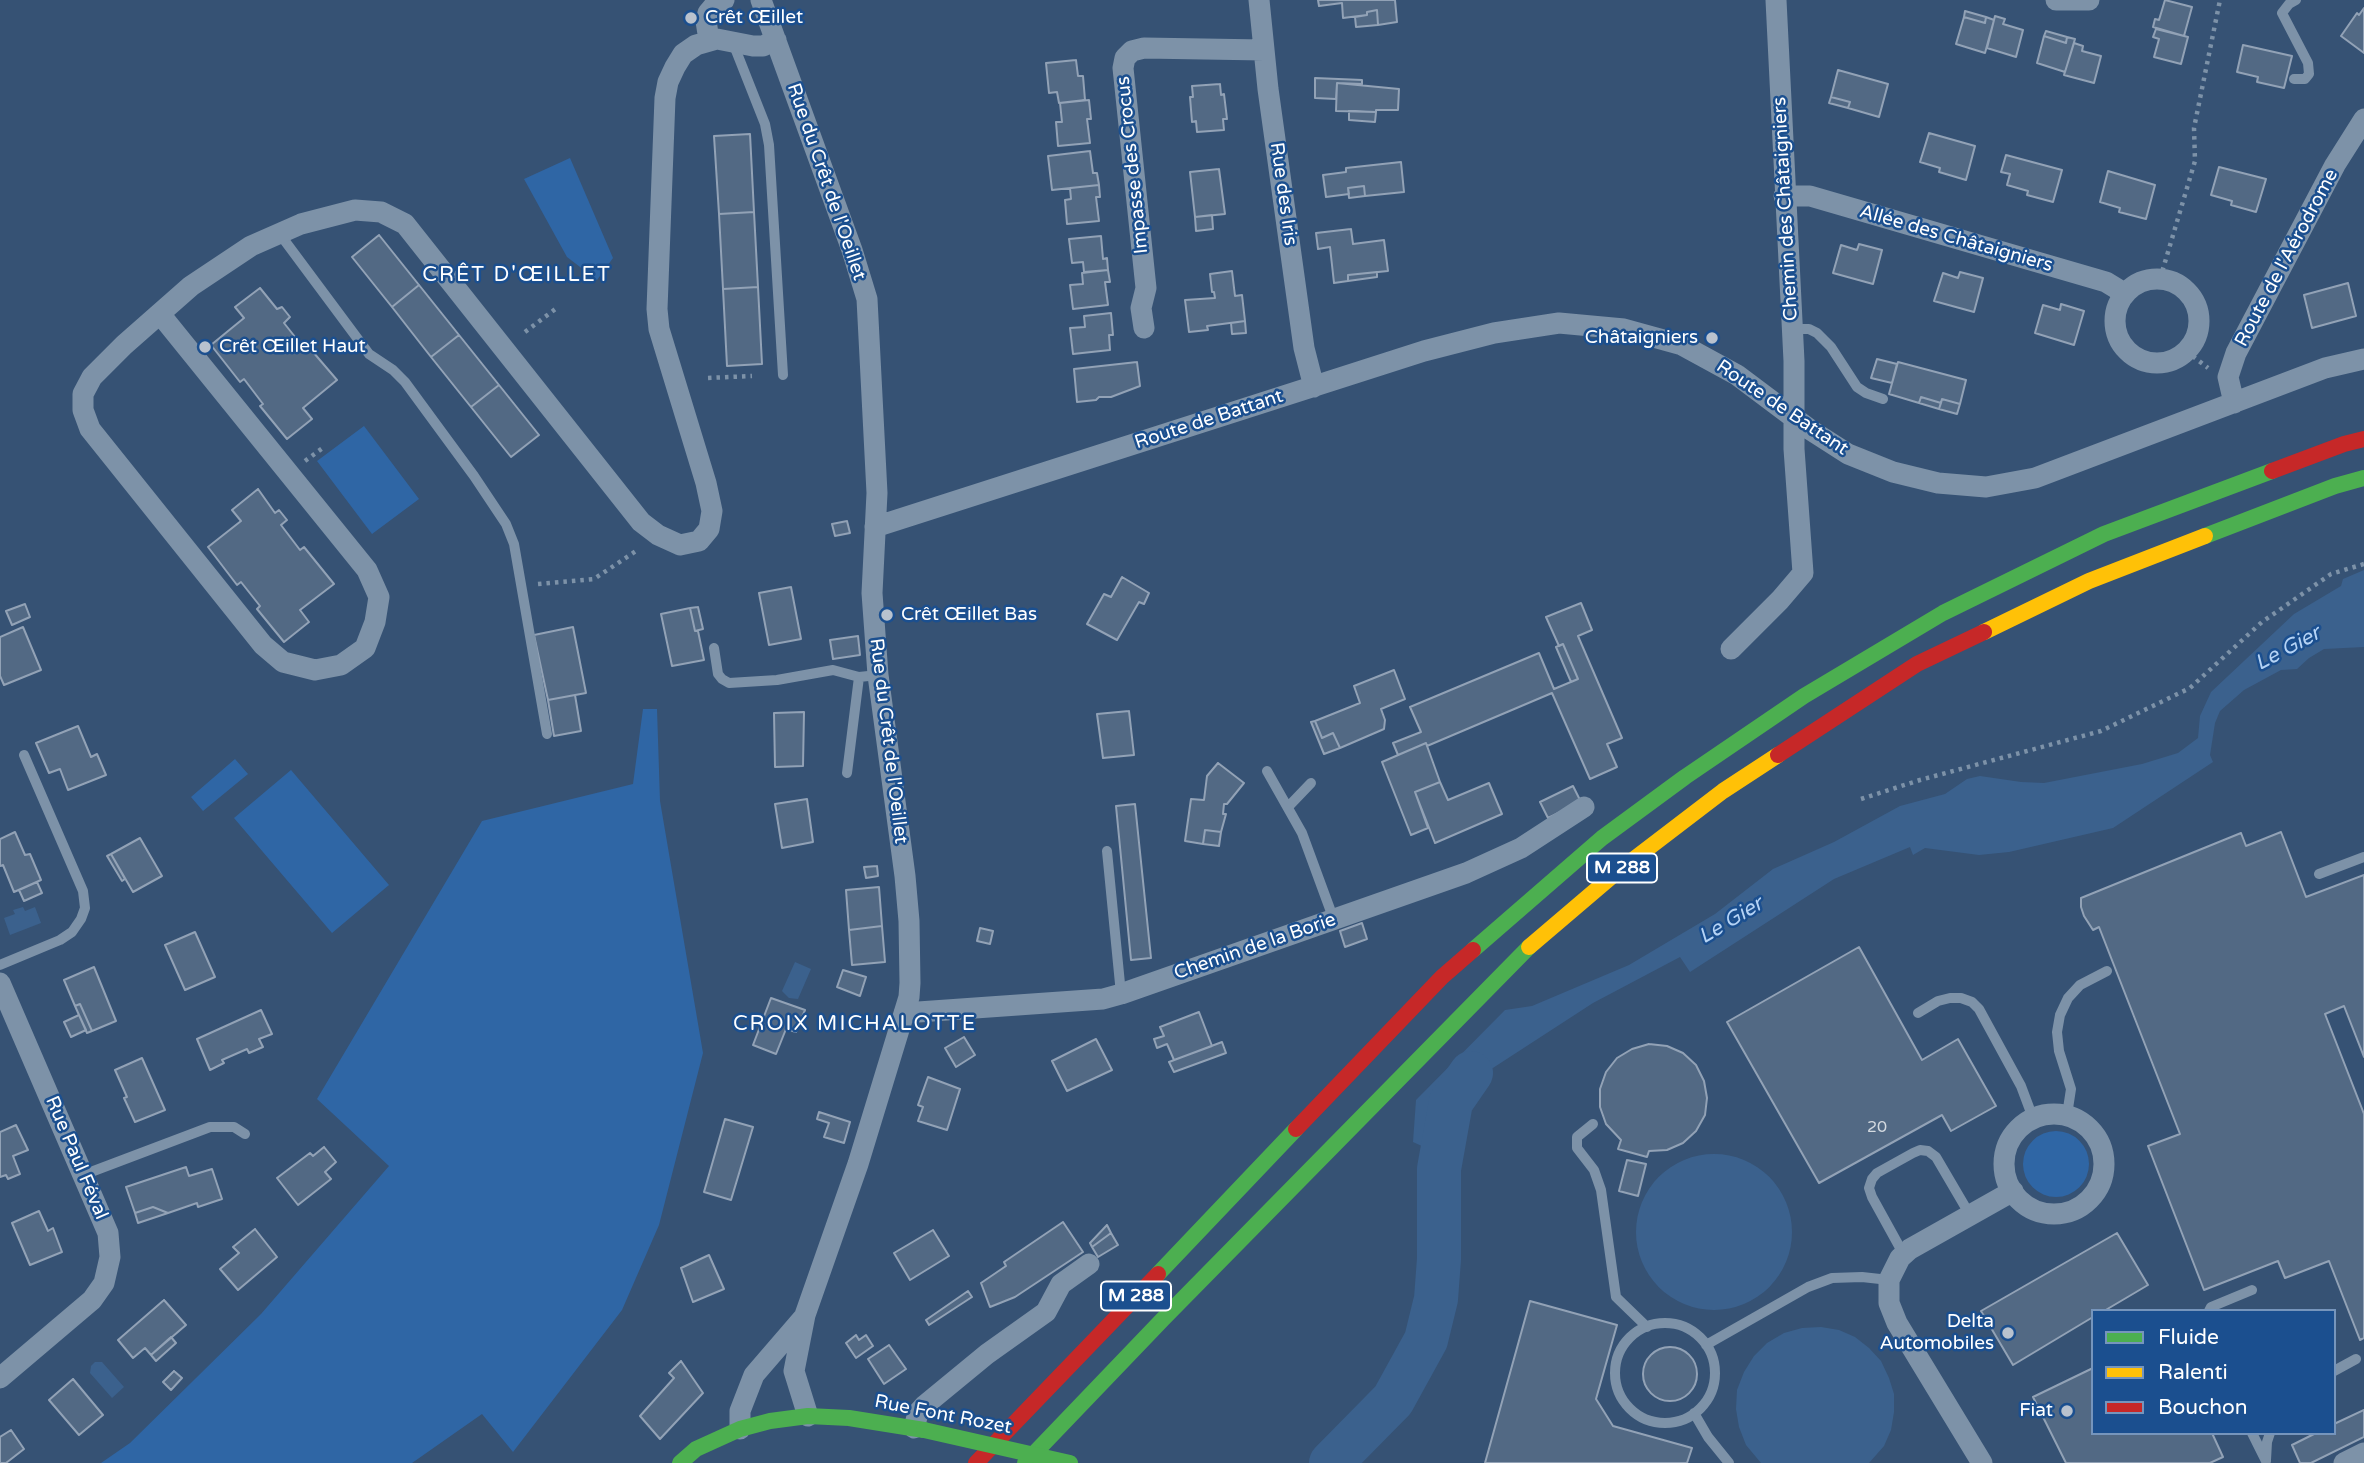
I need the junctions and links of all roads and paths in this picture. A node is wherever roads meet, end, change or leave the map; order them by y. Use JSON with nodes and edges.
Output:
{"nodes":[{"id":1,"x":724,"y":0,"type":"edge"},
{"id":2,"x":761,"y":0,"type":"edge"},
{"id":3,"x":1259,"y":0,"type":"edge"},
{"id":4,"x":1776,"y":0,"type":"edge"},
{"id":5,"x":2056,"y":0,"type":"edge"},
{"id":6,"x":2089,"y":0,"type":"edge"},
{"id":7,"x":2220,"y":0,"type":"edge"},
{"id":8,"x":2297,"y":0,"type":"edge"},
{"id":9,"x":709,"y":40,"type":"junction"},
{"id":10,"x":776,"y":40,"type":"junction"},
{"id":11,"x":733,"y":43,"type":"junction"},
{"id":12,"x":1264,"y":50,"type":"junction"},
{"id":13,"x":2294,"y":79,"type":"dead end"},
{"id":14,"x":2364,"y":119,"type":"edge"},
{"id":15,"x":1784,"y":196,"type":"junction"},
{"id":16,"x":279,"y":233,"type":"junction"},
{"id":17,"x":2160,"y":279,"type":"junction"},
{"id":18,"x":2124,"y":293,"type":"junction"},
{"id":19,"x":558,"y":307,"type":"dead end"},
{"id":20,"x":160,"y":314,"type":"junction"},
{"id":21,"x":1144,"y":328,"type":"dead end"},
{"id":22,"x":1791,"y":329,"type":"junction"},
{"id":23,"x":525,"y":332,"type":"dead end"},
{"id":24,"x":2364,"y":359,"type":"edge"},
{"id":25,"x":752,"y":376,"type":"dead end"},
{"id":26,"x":783,"y":376,"type":"dead end"},
{"id":27,"x":708,"y":378,"type":"dead end"},
{"id":28,"x":1314,"y":387,"type":"junction"},
{"id":29,"x":1883,"y":399,"type":"dead end"},
{"id":30,"x":2234,"y":403,"type":"junction"},
{"id":31,"x":1795,"y":418,"type":"junction"},
{"id":32,"x":2364,"y":439,"type":"edge"},
{"id":33,"x":2364,"y":478,"type":"edge"},
{"id":34,"x":875,"y":527,"type":"junction"},
{"id":35,"x":658,"y":535,"type":"junction"},
{"id":36,"x":2364,"y":564,"type":"edge"},
{"id":37,"x":520,"y":586,"type":"junction"},
{"id":38,"x":714,"y":648,"type":"dead end"},
{"id":39,"x":1731,"y":649,"type":"dead end"},
{"id":40,"x":869,"y":676,"type":"junction"},
{"id":41,"x":547,"y":734,"type":"dead end"},
{"id":42,"x":24,"y":755,"type":"dead end"},
{"id":43,"x":1267,"y":771,"type":"dead end"},
{"id":44,"x":847,"y":773,"type":"dead end"},
{"id":45,"x":1311,"y":783,"type":"dead end"},
{"id":46,"x":1861,"y":799,"type":"dead end"},
{"id":47,"x":1289,"y":807,"type":"junction"},
{"id":48,"x":1584,"y":807,"type":"dead end"},
{"id":49,"x":1107,"y":851,"type":"dead end"},
{"id":50,"x":2364,"y":857,"type":"edge"},
{"id":51,"x":2319,"y":874,"type":"dead end"},
{"id":52,"x":1334,"y":920,"type":"junction"},
{"id":53,"x":0,"y":965,"type":"edge"},
{"id":54,"x":2107,"y":971,"type":"dead end"},
{"id":55,"x":0,"y":983,"type":"edge"},
{"id":56,"x":1121,"y":994,"type":"junction"},
{"id":57,"x":904,"y":1013,"type":"junction"},
{"id":58,"x":1918,"y":1013,"type":"dead end"},
{"id":59,"x":2067,"y":1115,"type":"junction"},
{"id":60,"x":2033,"y":1118,"type":"junction"},
{"id":61,"x":1593,"y":1124,"type":"dead end"},
{"id":62,"x":245,"y":1133,"type":"dead end"},
{"id":63,"x":83,"y":1175,"type":"junction"},
{"id":64,"x":2012,"y":1191,"type":"junction"},
{"id":65,"x":1969,"y":1215,"type":"junction"},
{"id":66,"x":1904,"y":1255,"type":"junction"},
{"id":67,"x":1089,"y":1264,"type":"dead end"},
{"id":68,"x":1889,"y":1280,"type":"junction"},
{"id":69,"x":2252,"y":1290,"type":"dead end"},
{"id":70,"x":2210,"y":1309,"type":"edge"},
{"id":71,"x":805,"y":1315,"type":"junction"},
{"id":72,"x":1647,"y":1327,"type":"junction"},
{"id":73,"x":1706,"y":1345,"type":"junction"},
{"id":74,"x":2356,"y":1359,"type":"dead end"},
{"id":75,"x":2336,"y":1370,"type":"edge"},
{"id":76,"x":0,"y":1378,"type":"edge"},
{"id":77,"x":1694,"y":1413,"type":"junction"},
{"id":78,"x":807,"y":1416,"type":"junction"},
{"id":79,"x":740,"y":1429,"type":"junction"},
{"id":80,"x":919,"y":1429,"type":"junction"},
{"id":81,"x":2253,"y":1435,"type":"edge"},
{"id":82,"x":2269,"y":1435,"type":"edge"},
{"id":83,"x":2364,"y":1453,"type":"edge"},
{"id":84,"x":2266,"y":1462,"type":"edge"},
{"id":85,"x":680,"y":1463,"type":"edge"},
{"id":86,"x":976,"y":1463,"type":"edge"},
{"id":87,"x":1025,"y":1463,"type":"edge"},
{"id":88,"x":1070,"y":1463,"type":"edge"},
{"id":89,"x":1729,"y":1463,"type":"edge"},
{"id":90,"x":1982,"y":1463,"type":"edge"},
{"id":91,"x":2344,"y":1463,"type":"edge"}],
"edges":[{"from":1,"to":9,"type":"street"},
{"from":2,"to":10,"type":"street","name":"Rue du Crêt de l'Oeillet"},
{"from":3,"to":12,"type":"street","name":"Rue des Iris"},
{"from":4,"to":15,"type":"street","name":"Chemin des Châtaigniers"},
{"from":5,"to":6,"type":"street"},
{"from":7,"to":17,"type":"path"},
{"from":8,"to":13,"type":"lane"},
{"from":9,"to":11,"type":"street"},
{"from":9,"to":35,"type":"street"},
{"from":10,"to":11,"type":"street"},
{"from":10,"to":34,"type":"street","name":"Rue du Crêt de l'Oeillet"},
{"from":11,"to":26,"type":"lane"},
{"from":12,"to":21,"type":"street","name":"Impasse des Crocus"},
{"from":12,"to":28,"type":"street","name":"Rue des Iris"},
{"from":14,"to":30,"type":"street","name":"Route de l'Aérodrome"},
{"from":15,"to":18,"type":"street","name":"Allée des Châtaigniers"},
{"from":15,"to":22,"type":"street","name":"Chemin des Châtaigniers"},
{"from":16,"to":20,"type":"street"},
{"from":16,"to":35,"type":"street"},
{"from":16,"to":37,"type":"lane"},
{"from":17,"to":18,"type":"street"},
{"from":17,"to":18,"type":"street"},
{"from":19,"to":23,"type":"path"},
{"from":20,"to":20,"type":"street"},
{"from":22,"to":29,"type":"lane"},
{"from":22,"to":31,"type":"street","name":"Chemin des Châtaigniers"},
{"from":24,"to":30,"type":"street","name":"Route de Battant"},
{"from":25,"to":27,"type":"path"},
{"from":28,"to":31,"type":"street","name":"Route de Battant"},
{"from":28,"to":34,"type":"street","name":"Route de Battant"},
{"from":30,"to":31,"type":"street","name":"Route de Battant"},
{"from":31,"to":39,"type":"street","name":"Chemin des Châtaigniers"},
{"from":32,"to":86,"type":"main road","number":"M 288"},
{"from":33,"to":87,"type":"main road","number":"M 288"},
{"from":34,"to":40,"type":"street","name":"Rue du Crêt de l'Oeillet"},
{"from":35,"to":37,"type":"path"},
{"from":36,"to":46,"type":"path"},
{"from":37,"to":41,"type":"lane"},
{"from":38,"to":40,"type":"lane"},
{"from":40,"to":44,"type":"lane"},
{"from":40,"to":57,"type":"street","name":"Rue du Crêt de l'Oeillet"},
{"from":42,"to":53,"type":"lane"},
{"from":43,"to":47,"type":"lane"},
{"from":45,"to":47,"type":"lane"},
{"from":47,"to":52,"type":"lane"},
{"from":48,"to":52,"type":"street","name":"Chemin de la Borie"},
{"from":49,"to":56,"type":"lane"},
{"from":50,"to":51,"type":"lane"},
{"from":52,"to":56,"type":"street","name":"Chemin de la Borie"},
{"from":54,"to":59,"type":"lane"},
{"from":55,"to":63,"type":"street","name":"Rue Paul Féval"},
{"from":56,"to":57,"type":"street","name":"Chemin de la Borie"},
{"from":57,"to":71,"type":"street","name":"Rue du Crêt de l'Oeillet"},
{"from":58,"to":60,"type":"lane"},
{"from":59,"to":60,"type":"street"},
{"from":59,"to":64,"type":"street"},
{"from":60,"to":64,"type":"street"},
{"from":61,"to":72,"type":"lane"},
{"from":62,"to":63,"type":"lane"},
{"from":63,"to":76,"type":"street","name":"Rue Paul Féval"},
{"from":64,"to":65,"type":"street"},
{"from":65,"to":66,"type":"street"},
{"from":65,"to":66,"type":"lane"},
{"from":66,"to":68,"type":"street"},
{"from":67,"to":80,"type":"street"},
{"from":68,"to":73,"type":"lane"},
{"from":68,"to":90,"type":"street"},
{"from":69,"to":70,"type":"lane"},
{"from":71,"to":78,"type":"street"},
{"from":71,"to":79,"type":"street"},
{"from":72,"to":73,"type":"lane"},
{"from":72,"to":77,"type":"lane"},
{"from":73,"to":77,"type":"lane"},
{"from":74,"to":75,"type":"lane"},
{"from":77,"to":89,"type":"lane"},
{"from":78,"to":79,"type":"main road"},
{"from":78,"to":80,"type":"main road","name":"Rue Font Rozet"},
{"from":79,"to":85,"type":"main road"},
{"from":80,"to":88,"type":"main road","name":"Rue Font Rozet","bridge":true},
{"from":81,"to":84,"type":"lane"},
{"from":82,"to":84,"type":"lane"},
{"from":83,"to":91,"type":"street"}]}
